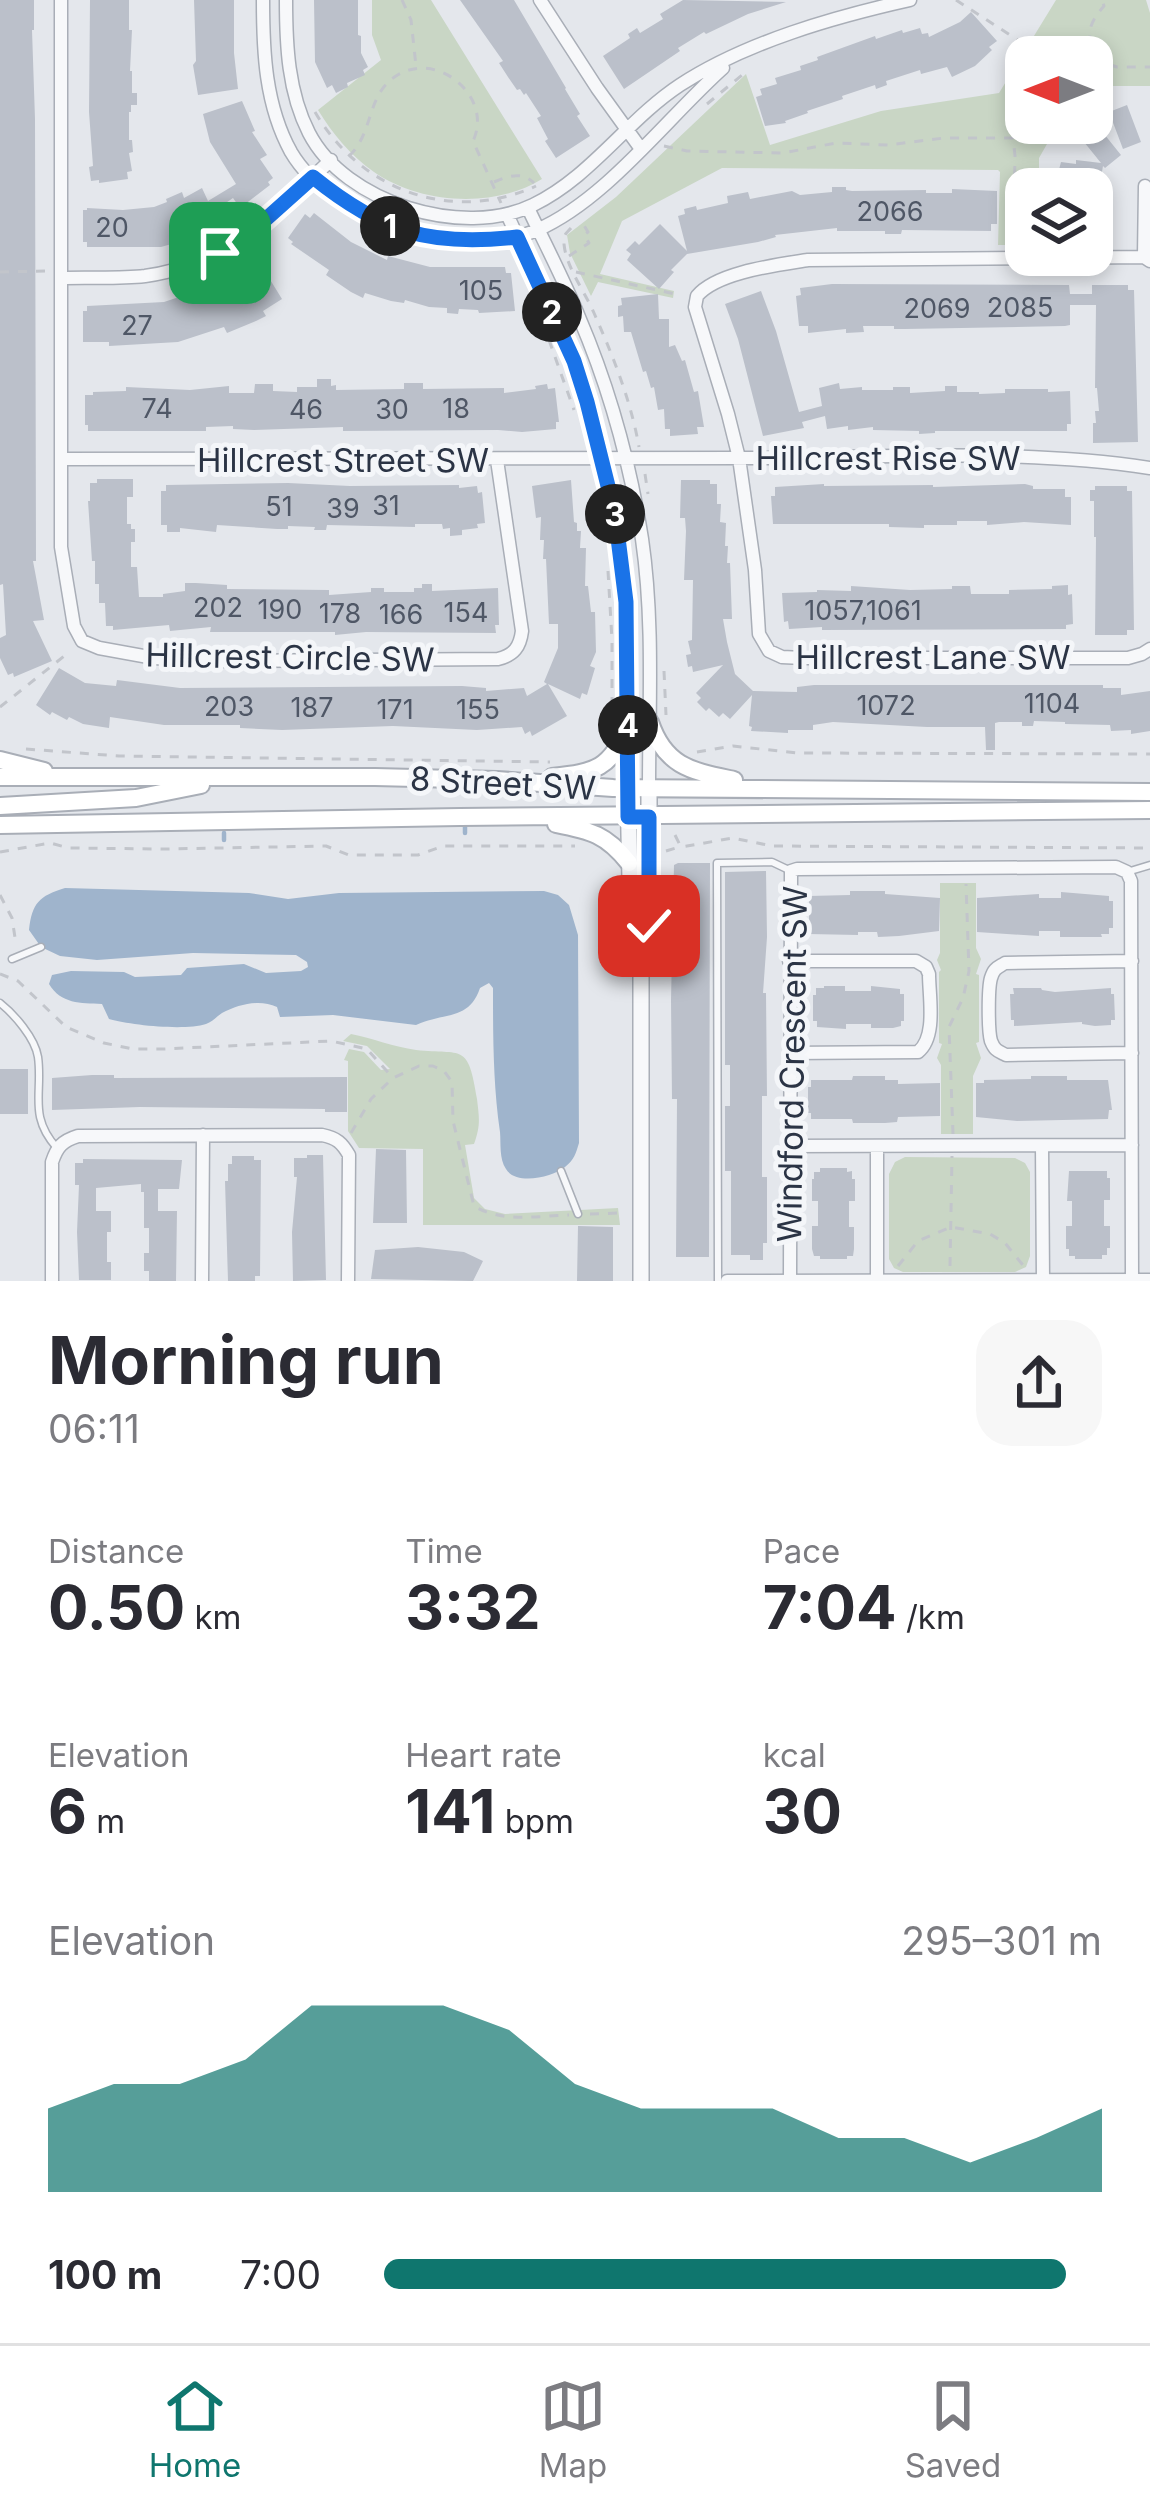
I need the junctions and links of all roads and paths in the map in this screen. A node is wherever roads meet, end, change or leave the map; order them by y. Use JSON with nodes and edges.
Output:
{"nodes":[{"id":1,"x":61,"y":0,"type":"edge"},
{"id":2,"x":263,"y":0,"type":"edge"},
{"id":3,"x":286,"y":0,"type":"edge"},
{"id":4,"x":402,"y":0,"type":"edge"},
{"id":5,"x":541,"y":0,"type":"edge"},
{"id":6,"x":910,"y":0,"type":"edge"},
{"id":7,"x":956,"y":0,"type":"edge"},
{"id":8,"x":1102,"y":0,"type":"edge"},
{"id":9,"x":1012,"y":36,"type":"edge"},
{"id":10,"x":1090,"y":36,"type":"edge"},
{"id":11,"x":738,"y":56,"type":"junction"},
{"id":12,"x":1113,"y":65,"type":"edge"},
{"id":13,"x":1150,"y":67,"type":"edge"},
{"id":14,"x":416,"y":68,"type":"junction"},
{"id":15,"x":742,"y":75,"type":"dead end"},
{"id":16,"x":315,"y":112,"type":"dead end"},
{"id":17,"x":697,"y":113,"type":"dead end"},
{"id":18,"x":626,"y":129,"type":"junction"},
{"id":19,"x":1005,"y":138,"type":"edge"},
{"id":20,"x":663,"y":146,"type":"dead end"},
{"id":21,"x":641,"y":148,"type":"junction"},
{"id":22,"x":349,"y":156,"type":"junction"},
{"id":23,"x":331,"y":160,"type":"junction"},
{"id":24,"x":313,"y":177,"type":"junction"},
{"id":25,"x":492,"y":183,"type":"junction"},
{"id":26,"x":536,"y":186,"type":"junction"},
{"id":27,"x":1145,"y":186,"type":"dead end"},
{"id":28,"x":538,"y":192,"type":"dead end"},
{"id":29,"x":502,"y":206,"type":"junction"},
{"id":30,"x":528,"y":208,"type":"junction"},
{"id":31,"x":538,"y":230,"type":"junction"},
{"id":32,"x":557,"y":235,"type":"dead end"},
{"id":33,"x":517,"y":237,"type":"junction"},
{"id":34,"x":565,"y":239,"type":"junction"},
{"id":35,"x":568,"y":257,"type":"junction"},
{"id":36,"x":1147,"y":259,"type":"edge"},
{"id":37,"x":575,"y":271,"type":"junction"},
{"id":38,"x":0,"y":272,"type":"edge"},
{"id":39,"x":55,"y":274,"type":"junction"},
{"id":40,"x":675,"y":295,"type":"dead end"},
{"id":41,"x":545,"y":332,"type":"dead end"},
{"id":42,"x":575,"y":414,"type":"dead end"},
{"id":43,"x":638,"y":442,"type":"dead end"},
{"id":44,"x":602,"y":458,"type":"junction"},
{"id":45,"x":626,"y":458,"type":"junction"},
{"id":46,"x":739,"y":458,"type":"junction"},
{"id":47,"x":61,"y":459,"type":"junction"},
{"id":48,"x":497,"y":460,"type":"junction"},
{"id":49,"x":1150,"y":467,"type":"edge"},
{"id":50,"x":646,"y":475,"type":"dead end"},
{"id":51,"x":649,"y":495,"type":"dead end"},
{"id":52,"x":608,"y":569,"type":"dead end"},
{"id":53,"x":1150,"y":649,"type":"edge"},
{"id":54,"x":68,"y":653,"type":"dead end"},
{"id":55,"x":664,"y":664,"type":"dead end"},
{"id":56,"x":0,"y":707,"type":"edge"},
{"id":57,"x":658,"y":721,"type":"junction"},
{"id":58,"x":628,"y":727,"type":"junction"},
{"id":59,"x":612,"y":738,"type":"dead end"},
{"id":60,"x":18,"y":748,"type":"dead end"},
{"id":61,"x":693,"y":753,"type":"dead end"},
{"id":62,"x":1150,"y":754,"type":"edge"},
{"id":63,"x":0,"y":760,"type":"edge"},
{"id":64,"x":549,"y":762,"type":"dead end"},
{"id":65,"x":0,"y":777,"type":"edge"},
{"id":66,"x":68,"y":777,"type":"junction"},
{"id":67,"x":243,"y":777,"type":"junction"},
{"id":68,"x":497,"y":780,"type":"junction"},
{"id":69,"x":628,"y":788,"type":"junction"},
{"id":70,"x":649,"y":788,"type":"junction"},
{"id":71,"x":770,"y":788,"type":"junction"},
{"id":72,"x":1150,"y":792,"type":"edge"},
{"id":73,"x":0,"y":806,"type":"edge"},
{"id":74,"x":1150,"y":810,"type":"edge"},
{"id":75,"x":514,"y":816,"type":"junction"},
{"id":76,"x":628,"y":817,"type":"junction"},
{"id":77,"x":649,"y":817,"type":"junction"},
{"id":78,"x":3,"y":826,"type":"edge"},
{"id":79,"x":674,"y":835,"type":"dead end"},
{"id":80,"x":573,"y":846,"type":"dead end"},
{"id":81,"x":681,"y":847,"type":"junction"},
{"id":82,"x":1150,"y":848,"type":"edge"},
{"id":83,"x":666,"y":851,"type":"dead end"},
{"id":84,"x":0,"y":852,"type":"edge"},
{"id":85,"x":629,"y":863,"type":"junction"},
{"id":86,"x":1150,"y":866,"type":"edge"},
{"id":87,"x":966,"y":868,"type":"junction"},
{"id":88,"x":790,"y":872,"type":"junction"},
{"id":89,"x":1127,"y":872,"type":"junction"},
{"id":90,"x":0,"y":895,"type":"edge"},
{"id":91,"x":41,"y":947,"type":"dead end"},
{"id":92,"x":641,"y":948,"type":"junction"},
{"id":93,"x":12,"y":959,"type":"joint"},
{"id":94,"x":789,"y":961,"type":"junction"},
{"id":95,"x":1132,"y":961,"type":"junction"},
{"id":96,"x":0,"y":974,"type":"edge"},
{"id":97,"x":0,"y":1003,"type":"edge"},
{"id":98,"x":790,"y":1053,"type":"junction"},
{"id":99,"x":1132,"y":1053,"type":"junction"},
{"id":100,"x":393,"y":1078,"type":"junction"},
{"id":101,"x":202,"y":1135,"type":"junction"},
{"id":102,"x":342,"y":1144,"type":"junction"},
{"id":103,"x":1132,"y":1145,"type":"junction"},
{"id":104,"x":790,"y":1146,"type":"junction"},
{"id":105,"x":878,"y":1146,"type":"junction"},
{"id":106,"x":952,"y":1146,"type":"junction"},
{"id":107,"x":1042,"y":1146,"type":"junction"},
{"id":108,"x":57,"y":1148,"type":"junction"},
{"id":109,"x":561,"y":1172,"type":"dead end"},
{"id":110,"x":620,"y":1213,"type":"dead end"},
{"id":111,"x":578,"y":1214,"type":"junction"},
{"id":112,"x":951,"y":1227,"type":"junction"},
{"id":113,"x":886,"y":1280,"type":"edge"},
{"id":114,"x":949,"y":1280,"type":"edge"},
{"id":115,"x":1038,"y":1280,"type":"edge"},
{"id":116,"x":1132,"y":1280,"type":"edge"},
{"id":117,"x":1150,"y":1280,"type":"edge"},
{"id":118,"x":52,"y":1281,"type":"edge"},
{"id":119,"x":202,"y":1281,"type":"edge"},
{"id":120,"x":348,"y":1281,"type":"edge"},
{"id":121,"x":640,"y":1281,"type":"edge"},
{"id":122,"x":718,"y":1281,"type":"edge"},
{"id":123,"x":727,"y":1281,"type":"edge"},
{"id":124,"x":790,"y":1281,"type":"edge"},
{"id":125,"x":877,"y":1281,"type":"edge"},
{"id":126,"x":959,"y":1281,"type":"edge"}],
"edges":[{"from":1,"to":39,"type":"street","name":"Hillcrest Circle SW"},
{"from":2,"to":24,"type":"street"},
{"from":3,"to":23,"type":"street"},
{"from":4,"to":14,"type":"path"},
{"from":5,"to":18,"type":"street"},
{"from":6,"to":11,"type":"street"},
{"from":7,"to":9,"type":"path"},
{"from":8,"to":10,"type":"path"},
{"from":11,"to":18,"type":"street"},
{"from":11,"to":21,"type":"street"},
{"from":12,"to":13,"type":"path"},
{"from":14,"to":22,"type":"path"},
{"from":14,"to":25,"type":"path"},
{"from":15,"to":17,"type":"path"},
{"from":16,"to":22,"type":"path"},
{"from":18,"to":21,"type":"street"},
{"from":18,"to":30,"type":"street"},
{"from":19,"to":20,"type":"path"},
{"from":21,"to":31,"type":"street"},
{"from":22,"to":29,"type":"path"},
{"from":23,"to":24,"type":"street"},
{"from":23,"to":29,"type":"street"},
{"from":24,"to":33,"type":"street"},
{"from":24,"to":39,"type":"street"},
{"from":25,"to":26,"type":"path"},
{"from":25,"to":29,"type":"path"},
{"from":26,"to":28,"type":"path"},
{"from":26,"to":29,"type":"path"},
{"from":27,"to":36,"type":"street"},
{"from":29,"to":30,"type":"street"},
{"from":29,"to":33,"type":"street"},
{"from":30,"to":31,"type":"street"},
{"from":31,"to":33,"type":"street"},
{"from":31,"to":45,"type":"street"},
{"from":32,"to":34,"type":"path"},
{"from":33,"to":44,"type":"street"},
{"from":34,"to":35,"type":"path"},
{"from":34,"to":35,"type":"path"},
{"from":35,"to":37,"type":"path"},
{"from":36,"to":46,"type":"street"},
{"from":37,"to":40,"type":"path"},
{"from":37,"to":43,"type":"path"},
{"from":38,"to":39,"type":"path"},
{"from":39,"to":47,"type":"street","name":"Hillcrest Circle SW"},
{"from":41,"to":42,"type":"path"},
{"from":44,"to":45,"type":"street","name":"Hillcrest Street SW"},
{"from":44,"to":48,"type":"street","name":"Hillcrest Street SW"},
{"from":44,"to":58,"type":"street"},
{"from":45,"to":46,"type":"street","name":"Hillcrest Rise SW"},
{"from":45,"to":57,"type":"street"},
{"from":46,"to":49,"type":"street","name":"Hillcrest Rise SW"},
{"from":46,"to":53,"type":"street","name":"Hillcrest Lane SW"},
{"from":47,"to":48,"type":"street","name":"Hillcrest Street SW"},
{"from":47,"to":48,"type":"street","name":"Hillcrest Circle SW"},
{"from":50,"to":51,"type":"path"},
{"from":52,"to":59,"type":"path"},
{"from":54,"to":56,"type":"path"},
{"from":55,"to":57,"type":"path"},
{"from":57,"to":70,"type":"street"},
{"from":57,"to":71,"type":"main road"},
{"from":58,"to":68,"type":"main road"},
{"from":58,"to":69,"type":"street"},
{"from":60,"to":64,"type":"path"},
{"from":61,"to":62,"type":"path"},
{"from":63,"to":66,"type":"main road"},
{"from":65,"to":66,"type":"main road","name":"8 Street SW"},
{"from":66,"to":67,"type":"main road","name":"8 Street SW"},
{"from":67,"to":68,"type":"main road","name":"8 Street SW"},
{"from":67,"to":73,"type":"main road"},
{"from":68,"to":69,"type":"main road","name":"8 Street SW"},
{"from":69,"to":70,"type":"main road","name":"8 Street SW"},
{"from":69,"to":76,"type":"street"},
{"from":70,"to":71,"type":"main road","name":"8 Street SW"},
{"from":70,"to":77,"type":"street"},
{"from":71,"to":72,"type":"main road","name":"8 Street SW"},
{"from":74,"to":77,"type":"main road","name":"8 Street SW"},
{"from":75,"to":76,"type":"main road","name":"8 Street SW"},
{"from":75,"to":78,"type":"main road","name":"8 Street SW"},
{"from":75,"to":85,"type":"main road"},
{"from":76,"to":77,"type":"main road","name":"8 Street SW"},
{"from":76,"to":85,"type":"street"},
{"from":77,"to":92,"type":"street"},
{"from":79,"to":81,"type":"path"},
{"from":80,"to":84,"type":"path"},
{"from":81,"to":82,"type":"path"},
{"from":81,"to":83,"type":"path"},
{"from":85,"to":92,"type":"street"},
{"from":86,"to":89,"type":"lane"},
{"from":87,"to":88,"type":"street","name":"Windford Crescent SW"},
{"from":87,"to":89,"type":"street","name":"Windford Crescent SW"},
{"from":87,"to":106,"type":"path"},
{"from":88,"to":94,"type":"street","name":"Windford Crescent SW"},
{"from":88,"to":122,"type":"lane"},
{"from":89,"to":95,"type":"street"},
{"from":90,"to":93,"type":"path"},
{"from":91,"to":93,"type":"lane"},
{"from":92,"to":121,"type":"street"},
{"from":94,"to":98,"type":"street","name":"Windford Crescent SW"},
{"from":94,"to":98,"type":"street"},
{"from":95,"to":99,"type":"street"},
{"from":95,"to":99,"type":"street"},
{"from":96,"to":100,"type":"path"},
{"from":97,"to":108,"type":"lane"},
{"from":98,"to":104,"type":"street","name":"Windford Crescent SW"},
{"from":99,"to":103,"type":"street"},
{"from":100,"to":102,"type":"path"},
{"from":100,"to":111,"type":"path"},
{"from":101,"to":102,"type":"street"},
{"from":101,"to":108,"type":"street"},
{"from":101,"to":119,"type":"street"},
{"from":102,"to":120,"type":"street"},
{"from":103,"to":107,"type":"street"},
{"from":103,"to":116,"type":"street"},
{"from":104,"to":105,"type":"street"},
{"from":104,"to":124,"type":"street","name":"Windford Crescent SW"},
{"from":105,"to":106,"type":"street"},
{"from":105,"to":125,"type":"street"},
{"from":106,"to":107,"type":"street"},
{"from":106,"to":112,"type":"path"},
{"from":107,"to":115,"type":"street"},
{"from":108,"to":118,"type":"street"},
{"from":109,"to":111,"type":"lane"},
{"from":110,"to":111,"type":"path"},
{"from":112,"to":113,"type":"path"},
{"from":112,"to":114,"type":"path"},
{"from":112,"to":115,"type":"path"},
{"from":113,"to":114,"type":"street"},
{"from":113,"to":125,"type":"street"},
{"from":114,"to":126,"type":"street"},
{"from":115,"to":116,"type":"street"},
{"from":115,"to":126,"type":"street"},
{"from":116,"to":117,"type":"street"},
{"from":123,"to":124,"type":"street"},
{"from":124,"to":125,"type":"street"}]}
